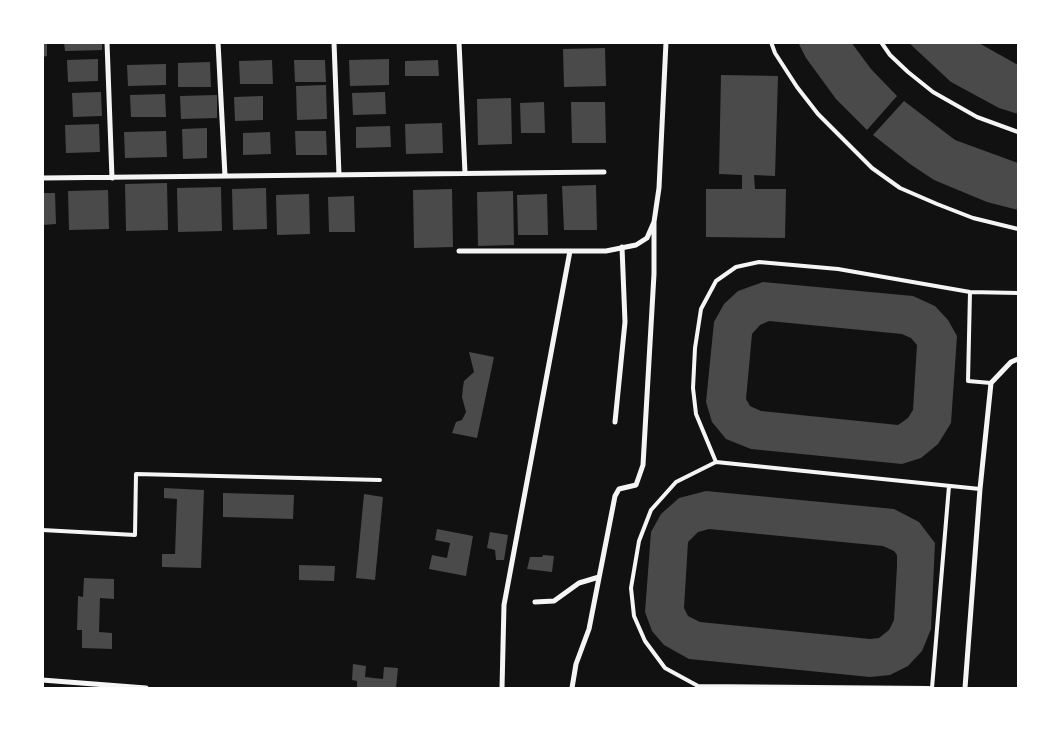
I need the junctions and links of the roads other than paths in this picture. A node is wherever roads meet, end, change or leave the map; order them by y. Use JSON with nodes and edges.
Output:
{"nodes":[{"id":1,"x":107,"y":42,"type":"edge"},
{"id":2,"x":218,"y":42,"type":"edge"},
{"id":3,"x":334,"y":42,"type":"edge"},
{"id":4,"x":459,"y":42,"type":"edge"},
{"id":5,"x":666,"y":42,"type":"edge"},
{"id":6,"x":771,"y":42,"type":"edge"},
{"id":7,"x":881,"y":42,"type":"edge"},
{"id":8,"x":1018,"y":132,"type":"edge"},
{"id":9,"x":604,"y":172,"type":"dead end"},
{"id":10,"x":465,"y":173,"type":"junction"},
{"id":11,"x":339,"y":175,"type":"junction"},
{"id":12,"x":225,"y":176,"type":"junction"},
{"id":13,"x":42,"y":178,"type":"edge"},
{"id":14,"x":112,"y":178,"type":"junction"},
{"id":15,"x":654,"y":222,"type":"junction"},
{"id":16,"x":1018,"y":229,"type":"edge"},
{"id":17,"x":622,"y":247,"type":"junction"},
{"id":18,"x":459,"y":250,"type":"dead end"},
{"id":19,"x":570,"y":250,"type":"junction"},
{"id":20,"x":970,"y":292,"type":"junction"},
{"id":21,"x":1018,"y":293,"type":"edge"},
{"id":22,"x":1018,"y":359,"type":"edge"},
{"id":23,"x":991,"y":383,"type":"junction"},
{"id":24,"x":615,"y":422,"type":"dead end"},
{"id":25,"x":716,"y":462,"type":"junction"},
{"id":26,"x":380,"y":480,"type":"dead end"},
{"id":27,"x":949,"y":486,"type":"junction"},
{"id":28,"x":980,"y":489,"type":"junction"},
{"id":29,"x":42,"y":530,"type":"edge"},
{"id":30,"x":600,"y":577,"type":"junction"},
{"id":31,"x":535,"y":602,"type":"dead end"},
{"id":32,"x":42,"y":680,"type":"edge"},
{"id":33,"x":146,"y":688,"type":"edge"},
{"id":34,"x":502,"y":688,"type":"edge"},
{"id":35,"x":572,"y":688,"type":"edge"},
{"id":36,"x":930,"y":688,"type":"edge"},
{"id":37,"x":965,"y":688,"type":"edge"}],
"edges":[{"from":1,"to":14,"type":"street"},
{"from":2,"to":12,"type":"street"},
{"from":3,"to":11,"type":"street"},
{"from":4,"to":10,"type":"street"},
{"from":5,"to":15,"type":"street"},
{"from":6,"to":16,"type":"lane"},
{"from":7,"to":8,"type":"lane"},
{"from":9,"to":10,"type":"street"},
{"from":10,"to":11,"type":"street"},
{"from":11,"to":12,"type":"street"},
{"from":12,"to":14,"type":"street"},
{"from":13,"to":14,"type":"street"},
{"from":15,"to":17,"type":"street"},
{"from":15,"to":30,"type":"street"},
{"from":17,"to":19,"type":"street"},
{"from":17,"to":24,"type":"street"},
{"from":18,"to":19,"type":"street"},
{"from":19,"to":34,"type":"street"},
{"from":20,"to":21,"type":"lane"},
{"from":20,"to":23,"type":"lane"},
{"from":20,"to":25,"type":"lane"},
{"from":22,"to":23,"type":"street"},
{"from":23,"to":28,"type":"street"},
{"from":25,"to":27,"type":"lane"},
{"from":25,"to":36,"type":"lane"},
{"from":26,"to":29,"type":"lane"},
{"from":27,"to":28,"type":"lane"},
{"from":27,"to":36,"type":"lane"},
{"from":28,"to":37,"type":"street"},
{"from":30,"to":31,"type":"street"},
{"from":30,"to":35,"type":"street"},
{"from":32,"to":33,"type":"street"}]}
